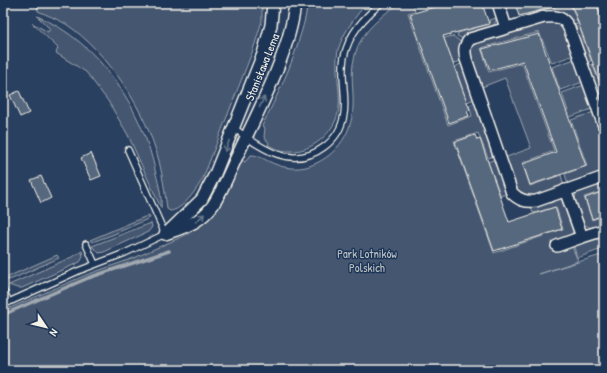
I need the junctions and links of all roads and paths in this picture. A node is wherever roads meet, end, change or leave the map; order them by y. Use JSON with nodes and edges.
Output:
{"nodes":[{"id":1,"x":273,"y":3,"type":"edge"},
{"id":2,"x":295,"y":3,"type":"edge"},
{"id":3,"x":382,"y":3,"type":"edge"},
{"id":4,"x":498,"y":3,"type":"edge"},
{"id":5,"x":506,"y":28,"type":"junction"},
{"id":6,"x":604,"y":126,"type":"edge"},
{"id":7,"x":234,"y":128,"type":"junction"},
{"id":8,"x":246,"y":137,"type":"junction"},
{"id":9,"x":128,"y":150,"type":"dead end"},
{"id":10,"x":604,"y":177,"type":"edge"},
{"id":11,"x":565,"y":190,"type":"junction"},
{"id":12,"x":604,"y":230,"type":"edge"},
{"id":13,"x":165,"y":234,"type":"junction"},
{"id":14,"x":582,"y":237,"type":"junction"},
{"id":15,"x":86,"y":244,"type":"dead end"},
{"id":16,"x":556,"y":246,"type":"dead end"},
{"id":17,"x":95,"y":264,"type":"junction"},
{"id":18,"x":3,"y":290,"type":"edge"},
{"id":19,"x":9,"y":302,"type":"junction"},
{"id":20,"x":3,"y":305,"type":"edge"}],
"edges":[{"from":1,"to":7,"type":"street"},
{"from":8,"to":2,"type":"street","name":"Stanisława Lema","one_way":true},
{"from":3,"to":8,"type":"lane"},
{"from":4,"to":5,"type":"street"},
{"from":5,"to":6,"type":"street"},
{"from":5,"to":11,"type":"street"},
{"from":7,"to":8,"type":"lane"},
{"from":7,"to":13,"type":"street","one_way":true},
{"from":13,"to":8,"type":"street","name":"Stanisława Lema","one_way":true},
{"from":9,"to":13,"type":"lane"},
{"from":10,"to":11,"type":"street"},
{"from":11,"to":14,"type":"street"},
{"from":12,"to":14,"type":"street"},
{"from":13,"to":17,"type":"lane"},
{"from":14,"to":16,"type":"street"},
{"from":15,"to":17,"type":"lane"},
{"from":17,"to":19,"type":"lane"},
{"from":18,"to":19,"type":"lane"},
{"from":19,"to":20,"type":"lane"}]}
